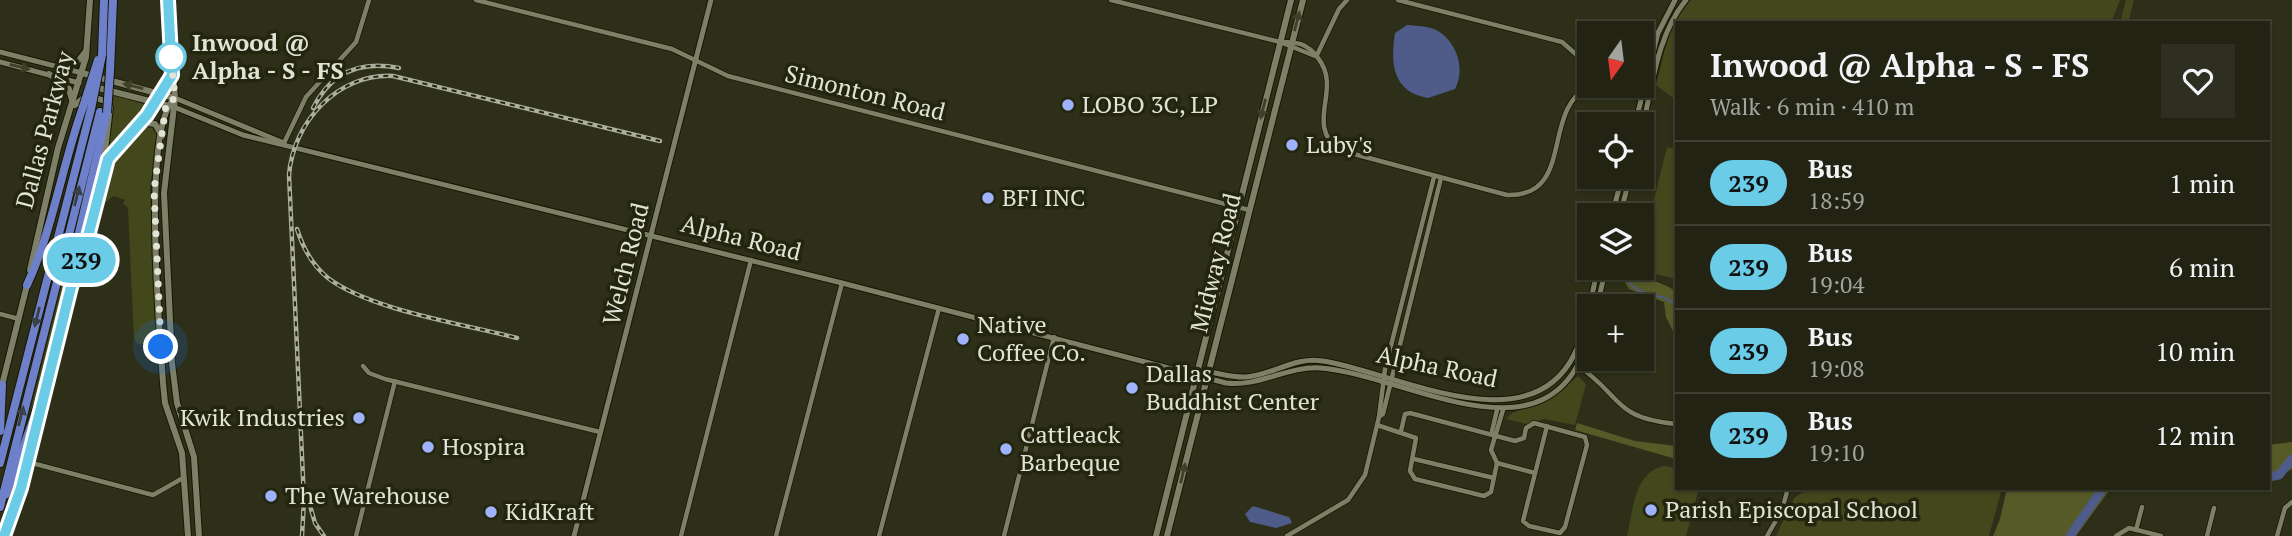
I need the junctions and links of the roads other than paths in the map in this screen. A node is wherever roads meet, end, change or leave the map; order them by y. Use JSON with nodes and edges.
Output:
{"nodes":[{"id":1,"x":90,"y":0,"type":"edge"},
{"id":2,"x":104,"y":0,"type":"edge"},
{"id":3,"x":113,"y":0,"type":"edge"},
{"id":4,"x":168,"y":0,"type":"edge"},
{"id":5,"x":369,"y":0,"type":"edge"},
{"id":6,"x":476,"y":0,"type":"edge"},
{"id":7,"x":711,"y":0,"type":"edge"},
{"id":8,"x":1111,"y":0,"type":"edge"},
{"id":9,"x":1291,"y":0,"type":"edge"},
{"id":10,"x":1303,"y":0,"type":"edge"},
{"id":11,"x":1347,"y":0,"type":"edge"},
{"id":12,"x":1398,"y":0,"type":"edge"},
{"id":13,"x":1675,"y":0,"type":"edge"},
{"id":14,"x":1686,"y":0,"type":"edge"},
{"id":15,"x":1280,"y":43,"type":"junction"},
{"id":16,"x":1291,"y":45,"type":"junction"},
{"id":17,"x":88,"y":46,"type":"junction"},
{"id":18,"x":1654,"y":49,"type":"edge"},
{"id":19,"x":0,"y":52,"type":"edge"},
{"id":20,"x":1577,"y":55,"type":"edge"},
{"id":21,"x":104,"y":56,"type":"junction"},
{"id":22,"x":1316,"y":56,"type":"junction"},
{"id":23,"x":696,"y":61,"type":"junction"},
{"id":24,"x":0,"y":62,"type":"edge"},
{"id":25,"x":60,"y":68,"type":"junction"},
{"id":26,"x":82,"y":73,"type":"junction"},
{"id":27,"x":49,"y":74,"type":"junction"},
{"id":28,"x":172,"y":75,"type":"junction"},
{"id":29,"x":1654,"y":81,"type":"edge"},
{"id":30,"x":79,"y":83,"type":"junction"},
{"id":31,"x":161,"y":93,"type":"junction"},
{"id":32,"x":1577,"y":96,"type":"edge"},
{"id":33,"x":175,"y":98,"type":"junction"},
{"id":34,"x":156,"y":102,"type":"junction"},
{"id":35,"x":166,"y":105,"type":"junction"},
{"id":36,"x":174,"y":107,"type":"junction"},
{"id":37,"x":71,"y":109,"type":"junction"},
{"id":38,"x":95,"y":110,"type":"junction"},
{"id":39,"x":140,"y":122,"type":"junction"},
{"id":40,"x":238,"y":129,"type":"junction"},
{"id":41,"x":162,"y":136,"type":"junction"},
{"id":42,"x":284,"y":143,"type":"junction"},
{"id":43,"x":1434,"y":177,"type":"junction"},
{"id":44,"x":1441,"y":178,"type":"junction"},
{"id":45,"x":102,"y":180,"type":"junction"},
{"id":46,"x":1238,"y":207,"type":"junction"},
{"id":47,"x":154,"y":208,"type":"junction"},
{"id":48,"x":164,"y":208,"type":"junction"},
{"id":49,"x":1249,"y":210,"type":"junction"},
{"id":50,"x":651,"y":235,"type":"junction"},
{"id":51,"x":1417,"y":243,"type":"junction"},
{"id":52,"x":1425,"y":245,"type":"junction"},
{"id":53,"x":751,"y":260,"type":"junction"},
{"id":54,"x":1595,"y":280,"type":"edge"},
{"id":55,"x":1407,"y":282,"type":"junction"},
{"id":56,"x":842,"y":283,"type":"junction"},
{"id":57,"x":1415,"y":284,"type":"junction"},
{"id":58,"x":27,"y":285,"type":"junction"},
{"id":59,"x":71,"y":287,"type":"junction"},
{"id":60,"x":939,"y":308,"type":"junction"},
{"id":61,"x":1400,"y":309,"type":"junction"},
{"id":62,"x":1408,"y":310,"type":"junction"},
{"id":63,"x":0,"y":314,"type":"edge"},
{"id":64,"x":19,"y":319,"type":"junction"},
{"id":65,"x":1054,"y":337,"type":"junction"},
{"id":66,"x":171,"y":346,"type":"junction"},
{"id":67,"x":161,"y":347,"type":"junction"},
{"id":68,"x":1322,"y":360,"type":"junction"},
{"id":69,"x":1577,"y":365,"type":"edge"},
{"id":70,"x":363,"y":366,"type":"dead end"},
{"id":71,"x":1321,"y":368,"type":"junction"},
{"id":72,"x":1584,"y":371,"type":"edge"},
{"id":73,"x":1197,"y":373,"type":"junction"},
{"id":74,"x":1208,"y":375,"type":"junction"},
{"id":75,"x":1387,"y":381,"type":"junction"},
{"id":76,"x":1553,"y":381,"type":"junction"},
{"id":77,"x":395,"y":382,"type":"junction"},
{"id":78,"x":46,"y":385,"type":"junction"},
{"id":79,"x":1557,"y":388,"type":"junction"},
{"id":80,"x":1,"y":389,"type":"edge"},
{"id":81,"x":1526,"y":397,"type":"junction"},
{"id":82,"x":1500,"y":410,"type":"junction"},
{"id":83,"x":1675,"y":424,"type":"edge"},
{"id":84,"x":1377,"y":425,"type":"junction"},
{"id":85,"x":1547,"y":426,"type":"junction"},
{"id":86,"x":0,"y":431,"type":"edge"},
{"id":87,"x":1401,"y":431,"type":"junction"},
{"id":88,"x":600,"y":432,"type":"junction"},
{"id":89,"x":1494,"y":437,"type":"junction"},
{"id":90,"x":1414,"y":458,"type":"junction"},
{"id":91,"x":28,"y":462,"type":"junction"},
{"id":92,"x":0,"y":463,"type":"edge"},
{"id":93,"x":1497,"y":463,"type":"junction"},
{"id":94,"x":1535,"y":473,"type":"junction"},
{"id":95,"x":195,"y":477,"type":"junction"},
{"id":96,"x":184,"y":478,"type":"junction"},
{"id":97,"x":1494,"y":478,"type":"junction"},
{"id":98,"x":1787,"y":490,"type":"edge"},
{"id":99,"x":1167,"y":492,"type":"junction"},
{"id":100,"x":1178,"y":495,"type":"junction"},
{"id":101,"x":2292,"y":502,"type":"edge"},
{"id":102,"x":2142,"y":507,"type":"dead end"},
{"id":103,"x":0,"y":508,"type":"edge"},
{"id":104,"x":2214,"y":508,"type":"dead end"},
{"id":105,"x":2136,"y":530,"type":"junction"},
{"id":106,"x":4,"y":536,"type":"edge"},
{"id":107,"x":188,"y":536,"type":"edge"},
{"id":108,"x":200,"y":536,"type":"edge"},
{"id":109,"x":356,"y":536,"type":"edge"},
{"id":110,"x":574,"y":536,"type":"edge"},
{"id":111,"x":681,"y":536,"type":"edge"},
{"id":112,"x":776,"y":536,"type":"edge"},
{"id":113,"x":879,"y":536,"type":"edge"},
{"id":114,"x":1004,"y":536,"type":"edge"},
{"id":115,"x":1156,"y":536,"type":"edge"},
{"id":116,"x":1167,"y":536,"type":"edge"},
{"id":117,"x":1287,"y":536,"type":"edge"},
{"id":118,"x":1767,"y":536,"type":"edge"},
{"id":119,"x":2116,"y":536,"type":"edge"},
{"id":120,"x":2161,"y":536,"type":"edge"},
{"id":121,"x":2207,"y":536,"type":"edge"},
{"id":122,"x":2277,"y":536,"type":"edge"}],
"edges":[{"from":1,"to":17,"type":"main road","name":"Dallas Parkway"},
{"from":2,"to":21,"type":"highway"},
{"from":3,"to":21,"type":"highway"},
{"from":4,"to":28,"type":"main road"},
{"from":5,"to":42,"type":"street"},
{"from":6,"to":23,"type":"street","name":"Simonton Road"},
{"from":7,"to":23,"type":"street","name":"Welch Road"},
{"from":8,"to":15,"type":"street"},
{"from":9,"to":15,"type":"main road","name":"Midway Road"},
{"from":16,"to":10,"type":"main road","name":"Midway Road","one_way":true},
{"from":11,"to":22,"type":"street"},
{"from":12,"to":20,"type":"street"},
{"from":13,"to":18,"type":"street"},
{"from":14,"to":29,"type":"street"},
{"from":15,"to":16,"type":"street"},
{"from":15,"to":46,"type":"main road","name":"Midway Road","one_way":true},
{"from":16,"to":22,"type":"street"},
{"from":16,"to":49,"type":"main road","name":"Midway Road"},
{"from":17,"to":25,"type":"main road"},
{"from":17,"to":26,"type":"main road","name":"Dallas Parkway"},
{"from":19,"to":25,"type":"street","name":"Alpha Road"},
{"from":21,"to":38,"type":"highway","bridge":true},
{"from":21,"to":38,"type":"highway","bridge":true},
{"from":22,"to":43,"type":"street"},
{"from":23,"to":46,"type":"street","name":"Simonton Road"},
{"from":23,"to":50,"type":"street","name":"Welch Road"},
{"from":24,"to":27,"type":"street","name":"Alpha Road","one_way":true},
{"from":25,"to":26,"type":"street","name":"Alpha Road"},
{"from":26,"to":30,"type":"main road","name":"Dallas Parkway"},
{"from":31,"to":26,"type":"main road","name":"Alpha Road","one_way":true},
{"from":27,"to":30,"type":"street","name":"Alpha Road"},
{"from":27,"to":37,"type":"main road"},
{"from":28,"to":31,"type":"main road"},
{"from":28,"to":33,"type":"main road"},
{"from":30,"to":34,"type":"main road","name":"Alpha Road"},
{"from":30,"to":37,"type":"main road","name":"Dallas Parkway"},
{"from":31,"to":33,"type":"main road","name":"Alpha Road"},
{"from":31,"to":34,"type":"main road"},
{"from":32,"to":44,"type":"street"},
{"from":33,"to":35,"type":"main road"},
{"from":33,"to":36,"type":"main road"},
{"from":33,"to":40,"type":"street","name":"Alpha Road"},
{"from":34,"to":35,"type":"main road","name":"Alpha Road"},
{"from":34,"to":39,"type":"main road"},
{"from":35,"to":36,"type":"main road","name":"Alpha Road"},
{"from":35,"to":41,"type":"main road"},
{"from":36,"to":40,"type":"street","name":"Alpha Road"},
{"from":36,"to":48,"type":"main road"},
{"from":37,"to":45,"type":"main road"},
{"from":37,"to":58,"type":"main road","name":"Dallas Parkway"},
{"from":38,"to":58,"type":"highway"},
{"from":38,"to":59,"type":"highway"},
{"from":38,"to":92,"type":"highway","one_way":true},
{"from":103,"to":38,"type":"highway","one_way":true},
{"from":39,"to":41,"type":"main road"},
{"from":39,"to":45,"type":"main road"},
{"from":40,"to":42,"type":"street","name":"Alpha Road"},
{"from":41,"to":47,"type":"main road"},
{"from":42,"to":50,"type":"street","name":"Alpha Road"},
{"from":43,"to":44,"type":"street"},
{"from":43,"to":51,"type":"street"},
{"from":44,"to":52,"type":"street"},
{"from":45,"to":59,"type":"main road"},
{"from":46,"to":49,"type":"street","name":"Simonton Road"},
{"from":46,"to":73,"type":"main road","name":"Midway Road"},
{"from":47,"to":48,"type":"main road"},
{"from":47,"to":67,"type":"main road"},
{"from":48,"to":66,"type":"main road"},
{"from":49,"to":74,"type":"main road","name":"Midway Road"},
{"from":50,"to":53,"type":"street","name":"Alpha Road"},
{"from":50,"to":88,"type":"street","name":"Welch Road"},
{"from":51,"to":52,"type":"street"},
{"from":51,"to":55,"type":"street"},
{"from":52,"to":57,"type":"street"},
{"from":53,"to":56,"type":"street","name":"Alpha Road"},
{"from":53,"to":111,"type":"street"},
{"from":54,"to":76,"type":"street","name":"Alpha Road"},
{"from":55,"to":57,"type":"street"},
{"from":55,"to":61,"type":"street"},
{"from":56,"to":60,"type":"street","name":"Alpha Road"},
{"from":56,"to":112,"type":"street"},
{"from":57,"to":62,"type":"street"},
{"from":58,"to":64,"type":"main road","name":"Dallas Parkway"},
{"from":59,"to":78,"type":"main road"},
{"from":60,"to":65,"type":"street","name":"Alpha Road"},
{"from":60,"to":113,"type":"street"},
{"from":61,"to":62,"type":"street"},
{"from":61,"to":75,"type":"street"},
{"from":62,"to":75,"type":"street"},
{"from":63,"to":64,"type":"street"},
{"from":64,"to":80,"type":"main road","name":"Dallas Parkway"},
{"from":65,"to":73,"type":"street","name":"Alpha Road"},
{"from":65,"to":114,"type":"street"},
{"from":66,"to":67,"type":"main road"},
{"from":66,"to":95,"type":"main road"},
{"from":67,"to":96,"type":"main road"},
{"from":68,"to":71,"type":"street"},
{"from":68,"to":74,"type":"street","name":"Alpha Road"},
{"from":68,"to":75,"type":"street","name":"Alpha Road"},
{"from":69,"to":79,"type":"street","name":"Alpha Road"},
{"from":70,"to":77,"type":"street"},
{"from":71,"to":74,"type":"street","name":"Alpha Road"},
{"from":71,"to":75,"type":"street","name":"Alpha Road"},
{"from":72,"to":83,"type":"street"},
{"from":73,"to":74,"type":"street","name":"Alpha Road"},
{"from":73,"to":99,"type":"main road","name":"Midway Road"},
{"from":100,"to":74,"type":"main road","name":"Midway Road","one_way":true},
{"from":75,"to":81,"type":"street","name":"Alpha Road"},
{"from":75,"to":82,"type":"street","name":"Alpha Road"},
{"from":75,"to":84,"type":"street"},
{"from":76,"to":79,"type":"street"},
{"from":76,"to":81,"type":"street","name":"Alpha Road"},
{"from":77,"to":88,"type":"street"},
{"from":77,"to":109,"type":"street"},
{"from":78,"to":91,"type":"main road"},
{"from":78,"to":103,"type":"highway"},
{"from":79,"to":82,"type":"street","name":"Alpha Road"},
{"from":80,"to":86,"type":"highway"},
{"from":81,"to":82,"type":"street"},
{"from":82,"to":89,"type":"street"},
{"from":84,"to":87,"type":"street"},
{"from":84,"to":117,"type":"street"},
{"from":85,"to":89,"type":"street"},
{"from":85,"to":94,"type":"street"},
{"from":85,"to":94,"type":"street"},
{"from":87,"to":89,"type":"street"},
{"from":87,"to":90,"type":"street"},
{"from":88,"to":110,"type":"street","name":"Welch Road"},
{"from":89,"to":93,"type":"street"},
{"from":90,"to":97,"type":"street"},
{"from":90,"to":97,"type":"street"},
{"from":91,"to":96,"type":"street"},
{"from":91,"to":106,"type":"main road"},
{"from":93,"to":94,"type":"street"},
{"from":93,"to":97,"type":"street"},
{"from":95,"to":96,"type":"main road"},
{"from":95,"to":108,"type":"main road"},
{"from":96,"to":107,"type":"main road"},
{"from":98,"to":118,"type":"street"},
{"from":99,"to":100,"type":"main road"},
{"from":99,"to":115,"type":"main road","name":"Midway Road"},
{"from":100,"to":116,"type":"main road","name":"Midway Road"},
{"from":101,"to":122,"type":"street"},
{"from":102,"to":105,"type":"street"},
{"from":104,"to":121,"type":"street"},
{"from":105,"to":119,"type":"street"},
{"from":105,"to":120,"type":"street"}]}
